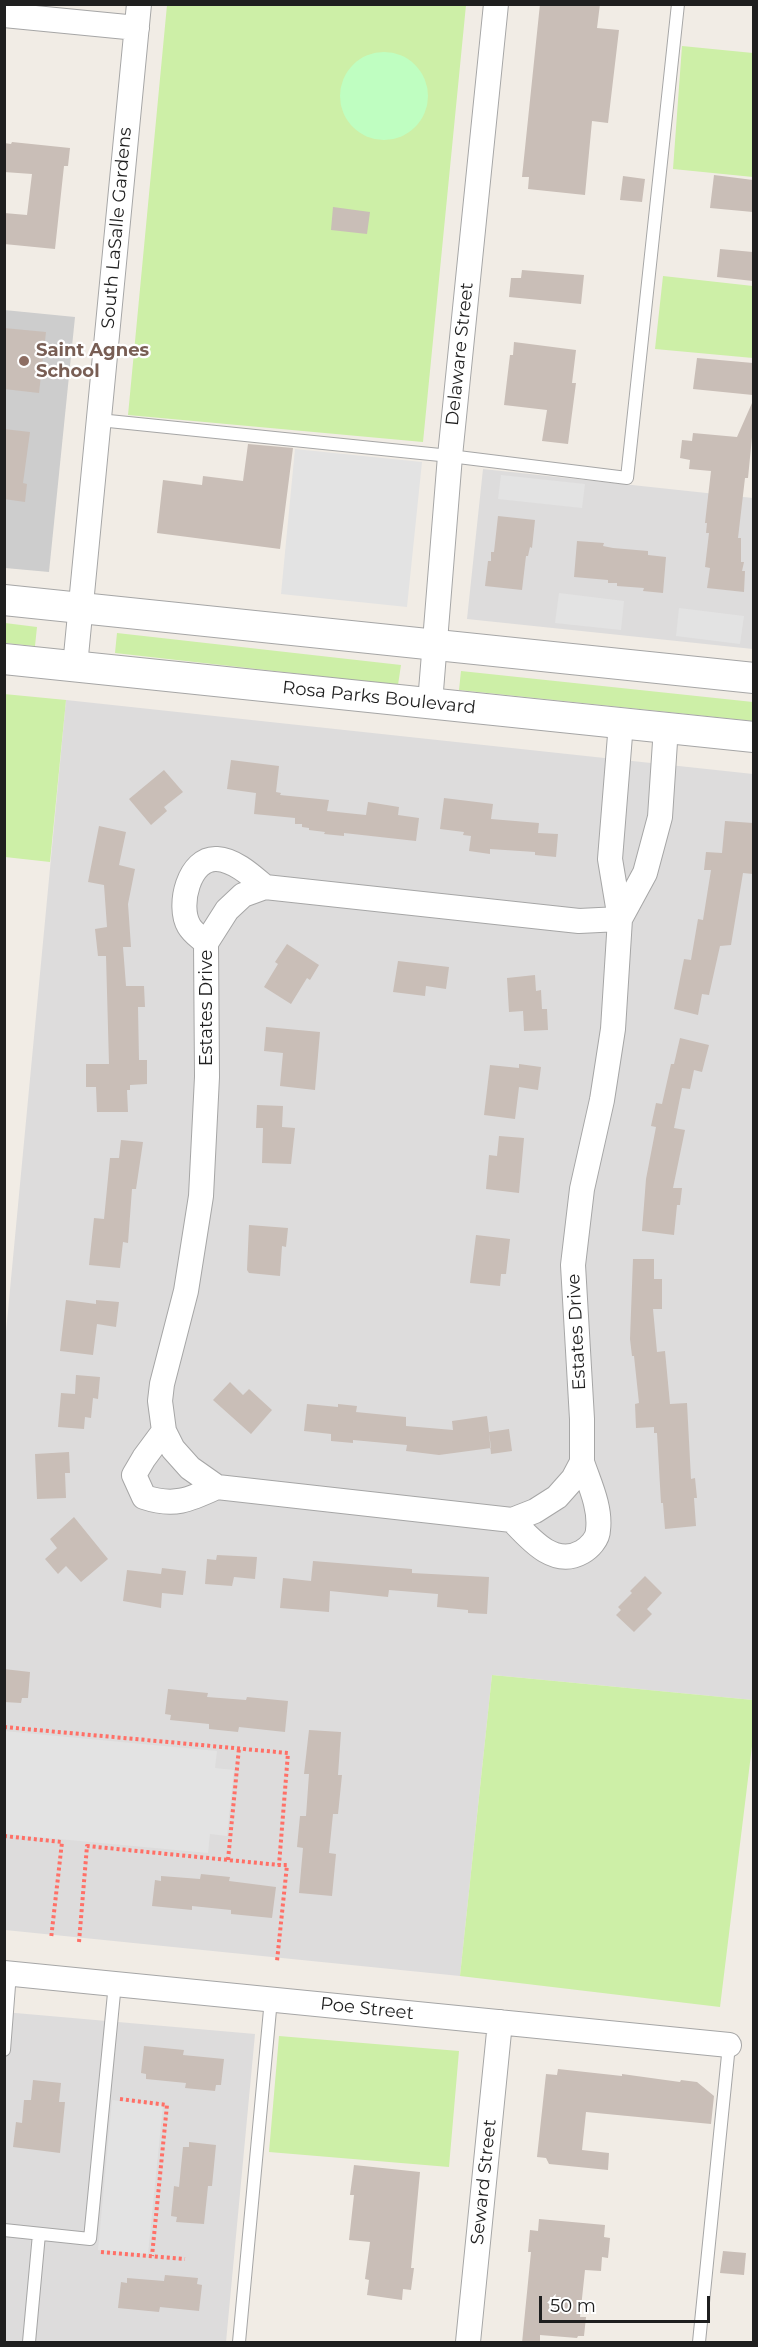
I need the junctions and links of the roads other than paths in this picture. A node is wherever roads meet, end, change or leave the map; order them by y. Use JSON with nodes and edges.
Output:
{"nodes":[{"id":1,"x":139,"y":4,"type":"edge"},
{"id":2,"x":496,"y":4,"type":"edge"},
{"id":3,"x":678,"y":4,"type":"edge"},
{"id":4,"x":4,"y":15,"type":"edge"},
{"id":5,"x":136,"y":28,"type":"junction"},
{"id":6,"x":99,"y":420,"type":"junction"},
{"id":7,"x":450,"y":456,"type":"junction"},
{"id":8,"x":4,"y":600,"type":"edge"},
{"id":9,"x":81,"y":608,"type":"junction"},
{"id":10,"x":436,"y":645,"type":"junction"},
{"id":11,"x":4,"y":659,"type":"edge"},
{"id":12,"x":75,"y":666,"type":"junction"},
{"id":13,"x":753,"y":678,"type":"edge"},
{"id":14,"x":430,"y":703,"type":"junction"},
{"id":15,"x":621,"y":723,"type":"junction"},
{"id":16,"x":666,"y":727,"type":"junction"},
{"id":17,"x":753,"y":737,"type":"edge"},
{"id":18,"x":265,"y":887,"type":"junction"},
{"id":19,"x":620,"y":919,"type":"junction"},
{"id":20,"x":206,"y":943,"type":"junction"},
{"id":21,"x":164,"y":1431,"type":"junction"},
{"id":22,"x":582,"y":1462,"type":"junction"},
{"id":23,"x":217,"y":1486,"type":"junction"},
{"id":24,"x":512,"y":1520,"type":"junction"},
{"id":25,"x":7,"y":1973,"type":"edge"},
{"id":26,"x":115,"y":1983,"type":"junction"},
{"id":27,"x":271,"y":1999,"type":"junction"},
{"id":28,"x":500,"y":2022,"type":"junction"},
{"id":29,"x":729,"y":2044,"type":"joint"},
{"id":30,"x":4,"y":2050,"type":"edge"},
{"id":31,"x":4,"y":2230,"type":"edge"},
{"id":32,"x":39,"y":2234,"type":"junction"},
{"id":33,"x":29,"y":2343,"type":"edge"},
{"id":34,"x":239,"y":2343,"type":"edge"},
{"id":35,"x":468,"y":2343,"type":"edge"},
{"id":36,"x":699,"y":2343,"type":"edge"}],
"edges":[{"from":1,"to":5,"type":"street","name":"South LaSalle Gardens"},
{"from":2,"to":7,"type":"street","name":"Delaware Street"},
{"from":3,"to":7,"type":"lane"},
{"from":4,"to":5,"type":"street"},
{"from":5,"to":6,"type":"street","name":"South LaSalle Gardens"},
{"from":6,"to":7,"type":"lane"},
{"from":6,"to":9,"type":"street","name":"South LaSalle Gardens"},
{"from":7,"to":10,"type":"street","name":"Delaware Street"},
{"from":8,"to":9,"type":"street"},
{"from":9,"to":10,"type":"street"},
{"from":9,"to":12,"type":"street","name":"South LaSalle Gardens"},
{"from":10,"to":13,"type":"street"},
{"from":10,"to":14,"type":"street","name":"Delaware Street"},
{"from":11,"to":12,"type":"street","name":"Rosa Parks Boulevard"},
{"from":12,"to":14,"type":"street","name":"Rosa Parks Boulevard"},
{"from":14,"to":15,"type":"street","name":"Rosa Parks Boulevard"},
{"from":15,"to":16,"type":"street","name":"Rosa Parks Boulevard"},
{"from":15,"to":19,"type":"street","name":"Estates Drive"},
{"from":16,"to":17,"type":"street","name":"Rosa Parks Boulevard"},
{"from":16,"to":19,"type":"street","name":"Estates Drive"},
{"from":18,"to":19,"type":"street"},
{"from":18,"to":20,"type":"street","name":"Estates Drive"},
{"from":18,"to":20,"type":"street"},
{"from":19,"to":22,"type":"street","name":"Estates Drive"},
{"from":20,"to":21,"type":"street","name":"Estates Drive"},
{"from":21,"to":23,"type":"street","name":"Estates Drive"},
{"from":21,"to":23,"type":"street"},
{"from":22,"to":24,"type":"street","name":"Estates Drive"},
{"from":22,"to":24,"type":"street","name":"Estates Drive"},
{"from":23,"to":24,"type":"street","name":"Estates Drive"},
{"from":25,"to":26,"type":"street","name":"Poe Street"},
{"from":25,"to":30,"type":"lane"},
{"from":26,"to":27,"type":"street","name":"Poe Street"},
{"from":26,"to":32,"type":"lane"},
{"from":27,"to":28,"type":"street","name":"Poe Street"},
{"from":27,"to":34,"type":"lane"},
{"from":28,"to":29,"type":"street","name":"Poe Street"},
{"from":28,"to":35,"type":"street","name":"Seward Street"},
{"from":29,"to":36,"type":"lane"},
{"from":31,"to":32,"type":"lane"},
{"from":32,"to":33,"type":"lane"}]}
